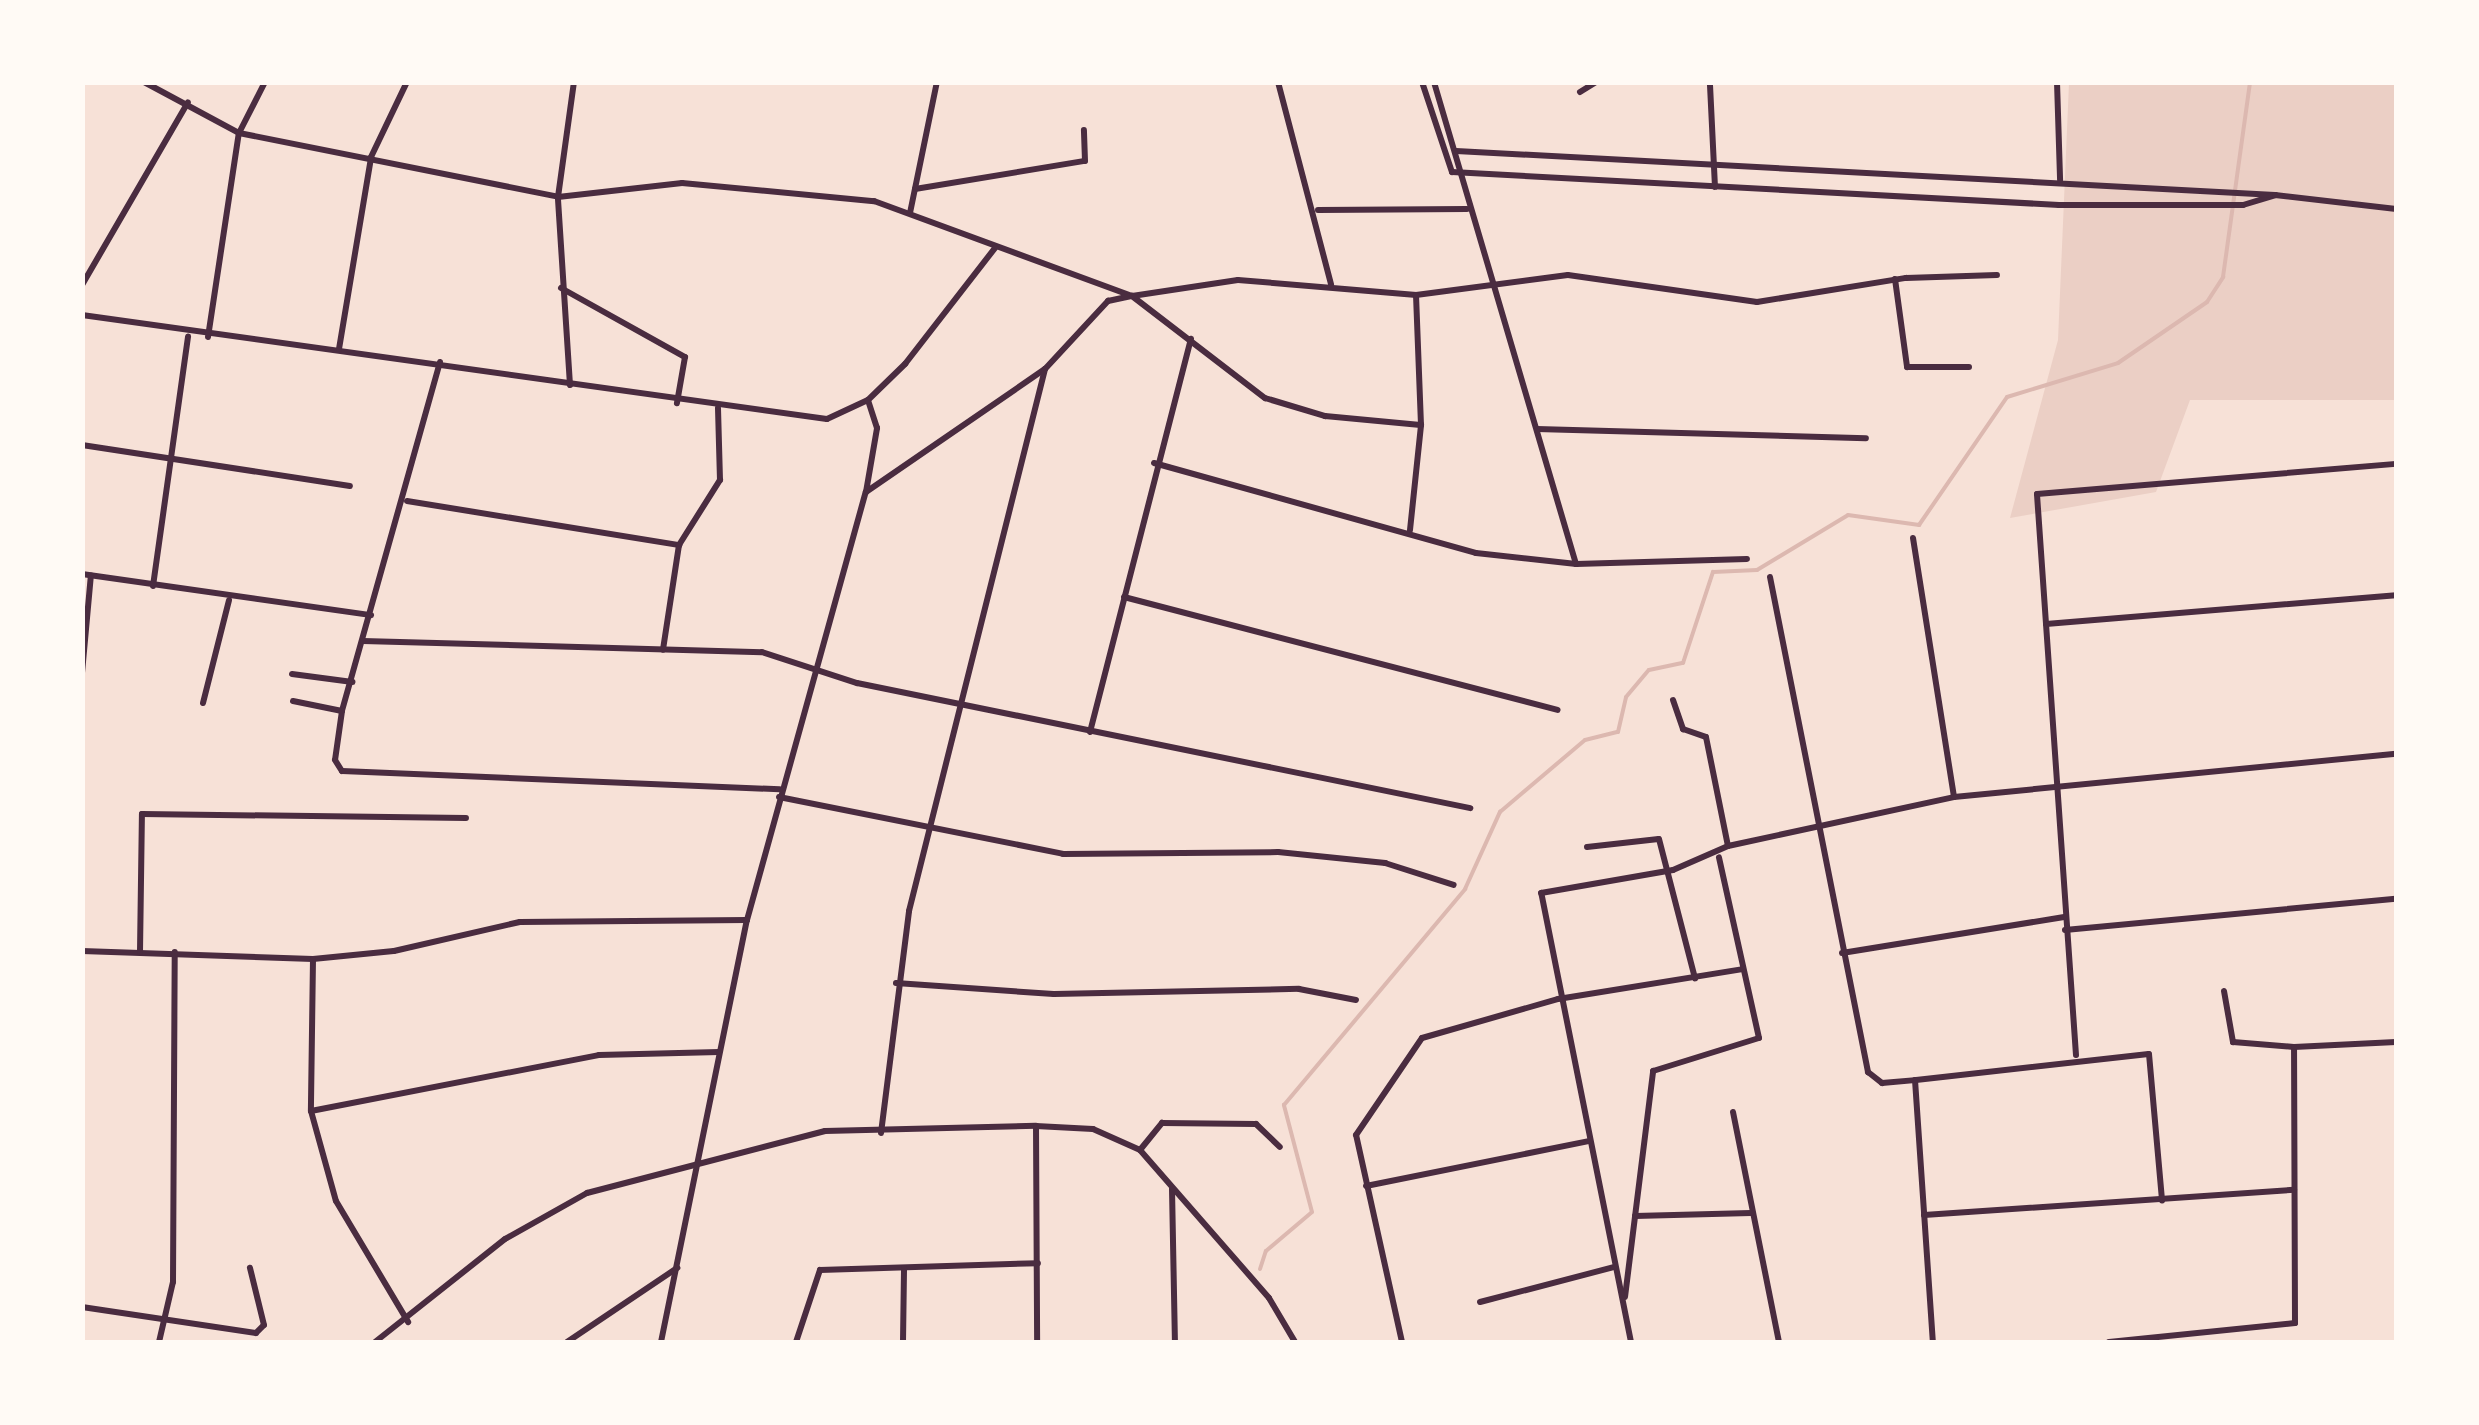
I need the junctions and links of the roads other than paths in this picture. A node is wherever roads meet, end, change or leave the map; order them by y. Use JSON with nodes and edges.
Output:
{"nodes":[{"id":1,"x":144,"y":82,"type":"edge"},
{"id":2,"x":265,"y":82,"type":"edge"},
{"id":3,"x":407,"y":82,"type":"edge"},
{"id":4,"x":574,"y":82,"type":"edge"},
{"id":5,"x":937,"y":82,"type":"edge"},
{"id":6,"x":1278,"y":82,"type":"edge"},
{"id":7,"x":1422,"y":82,"type":"edge"},
{"id":8,"x":1434,"y":82,"type":"edge"},
{"id":9,"x":1596,"y":82,"type":"edge"},
{"id":10,"x":1735,"y":82,"type":"edge"},
{"id":11,"x":2057,"y":82,"type":"edge"},
{"id":12,"x":1709,"y":84,"type":"edge"},
{"id":13,"x":1580,"y":92,"type":"dead end"},
{"id":14,"x":188,"y":102,"type":"junction"},
{"id":15,"x":1084,"y":130,"type":"dead end"},
{"id":16,"x":239,"y":132,"type":"junction"},
{"id":17,"x":1456,"y":151,"type":"junction"},
{"id":18,"x":371,"y":156,"type":"junction"},
{"id":19,"x":1714,"y":169,"type":"junction"},
{"id":20,"x":1457,"y":172,"type":"junction"},
{"id":21,"x":2060,"y":180,"type":"junction"},
{"id":22,"x":1715,"y":187,"type":"junction"},
{"id":23,"x":915,"y":188,"type":"junction"},
{"id":24,"x":2275,"y":195,"type":"junction"},
{"id":25,"x":558,"y":197,"type":"junction"},
{"id":26,"x":1467,"y":209,"type":"junction"},
{"id":27,"x":2396,"y":209,"type":"edge"},
{"id":28,"x":1318,"y":210,"type":"junction"},
{"id":29,"x":910,"y":214,"type":"junction"},
{"id":30,"x":995,"y":248,"type":"junction"},
{"id":31,"x":1997,"y":275,"type":"dead end"},
{"id":32,"x":1895,"y":280,"type":"junction"},
{"id":33,"x":1332,"y":284,"type":"junction"},
{"id":34,"x":82,"y":285,"type":"edge"},
{"id":35,"x":1489,"y":285,"type":"junction"},
{"id":36,"x":560,"y":287,"type":"junction"},
{"id":37,"x":1416,"y":295,"type":"junction"},
{"id":38,"x":1132,"y":296,"type":"junction"},
{"id":39,"x":82,"y":315,"type":"edge"},
{"id":40,"x":188,"y":336,"type":"junction"},
{"id":41,"x":208,"y":337,"type":"junction"},
{"id":42,"x":1190,"y":339,"type":"junction"},
{"id":43,"x":339,"y":349,"type":"junction"},
{"id":44,"x":440,"y":362,"type":"junction"},
{"id":45,"x":1969,"y":367,"type":"dead end"},
{"id":46,"x":1045,"y":369,"type":"junction"},
{"id":47,"x":570,"y":385,"type":"junction"},
{"id":48,"x":868,"y":400,"type":"junction"},
{"id":49,"x":677,"y":403,"type":"junction"},
{"id":50,"x":718,"y":408,"type":"junction"},
{"id":51,"x":1421,"y":425,"type":"junction"},
{"id":52,"x":1536,"y":429,"type":"junction"},
{"id":53,"x":1866,"y":438,"type":"dead end"},
{"id":54,"x":82,"y":444,"type":"edge"},
{"id":55,"x":170,"y":461,"type":"junction"},
{"id":56,"x":1154,"y":463,"type":"junction"},
{"id":57,"x":2396,"y":464,"type":"edge"},
{"id":58,"x":350,"y":486,"type":"dead end"},
{"id":59,"x":866,"y":492,"type":"junction"},
{"id":60,"x":406,"y":500,"type":"junction"},
{"id":61,"x":1410,"y":530,"type":"junction"},
{"id":62,"x":1913,"y":538,"type":"dead end"},
{"id":63,"x":680,"y":544,"type":"junction"},
{"id":64,"x":1746,"y":560,"type":"dead end"},
{"id":65,"x":1576,"y":564,"type":"junction"},
{"id":66,"x":87,"y":575,"type":"edge"},
{"id":67,"x":1770,"y":576,"type":"dead end"},
{"id":68,"x":153,"y":586,"type":"junction"},
{"id":69,"x":2396,"y":595,"type":"edge"},
{"id":70,"x":1124,"y":597,"type":"junction"},
{"id":71,"x":229,"y":600,"type":"junction"},
{"id":72,"x":371,"y":615,"type":"junction"},
{"id":73,"x":2046,"y":624,"type":"junction"},
{"id":74,"x":363,"y":641,"type":"junction"},
{"id":75,"x":663,"y":650,"type":"junction"},
{"id":76,"x":812,"y":666,"type":"junction"},
{"id":77,"x":82,"y":673,"type":"edge"},
{"id":78,"x":292,"y":674,"type":"dead end"},
{"id":79,"x":352,"y":682,"type":"junction"},
{"id":80,"x":960,"y":700,"type":"junction"},
{"id":81,"x":1673,"y":700,"type":"dead end"},
{"id":82,"x":293,"y":701,"type":"dead end"},
{"id":83,"x":203,"y":702,"type":"dead end"},
{"id":84,"x":1558,"y":710,"type":"dead end"},
{"id":85,"x":342,"y":711,"type":"junction"},
{"id":86,"x":1090,"y":732,"type":"junction"},
{"id":87,"x":2396,"y":754,"type":"edge"},
{"id":88,"x":2055,"y":783,"type":"junction"},
{"id":89,"x":780,"y":793,"type":"junction"},
{"id":90,"x":1954,"y":797,"type":"junction"},
{"id":91,"x":1470,"y":808,"type":"dead end"},
{"id":92,"x":466,"y":818,"type":"dead end"},
{"id":93,"x":1816,"y":824,"type":"junction"},
{"id":94,"x":928,"y":832,"type":"junction"},
{"id":95,"x":1728,"y":846,"type":"junction"},
{"id":96,"x":1587,"y":847,"type":"dead end"},
{"id":97,"x":1719,"y":857,"type":"junction"},
{"id":98,"x":1673,"y":870,"type":"junction"},
{"id":99,"x":1454,"y":885,"type":"dead end"},
{"id":100,"x":2396,"y":899,"type":"edge"},
{"id":101,"x":2064,"y":917,"type":"junction"},
{"id":102,"x":747,"y":920,"type":"junction"},
{"id":103,"x":2065,"y":930,"type":"junction"},
{"id":104,"x":82,"y":951,"type":"edge"},
{"id":105,"x":140,"y":952,"type":"junction"},
{"id":106,"x":174,"y":952,"type":"junction"},
{"id":107,"x":1842,"y":953,"type":"junction"},
{"id":108,"x":313,"y":959,"type":"junction"},
{"id":109,"x":1742,"y":969,"type":"junction"},
{"id":110,"x":1695,"y":978,"type":"junction"},
{"id":111,"x":896,"y":983,"type":"junction"},
{"id":112,"x":2224,"y":991,"type":"dead end"},
{"id":113,"x":1558,"y":998,"type":"junction"},
{"id":114,"x":1356,"y":1000,"type":"dead end"},
{"id":115,"x":2396,"y":1042,"type":"edge"},
{"id":116,"x":2294,"y":1047,"type":"junction"},
{"id":117,"x":719,"y":1052,"type":"junction"},
{"id":118,"x":2076,"y":1055,"type":"junction"},
{"id":119,"x":1915,"y":1080,"type":"junction"},
{"id":120,"x":311,"y":1111,"type":"junction"},
{"id":121,"x":1733,"y":1112,"type":"dead end"},
{"id":122,"x":1036,"y":1126,"type":"junction"},
{"id":123,"x":881,"y":1133,"type":"junction"},
{"id":124,"x":1589,"y":1140,"type":"junction"},
{"id":125,"x":1280,"y":1147,"type":"dead end"},
{"id":126,"x":1140,"y":1150,"type":"junction"},
{"id":127,"x":700,"y":1164,"type":"junction"},
{"id":128,"x":1366,"y":1186,"type":"junction"},
{"id":129,"x":1172,"y":1189,"type":"junction"},
{"id":130,"x":2294,"y":1190,"type":"junction"},
{"id":131,"x":2162,"y":1200,"type":"junction"},
{"id":132,"x":1750,"y":1213,"type":"junction"},
{"id":133,"x":1924,"y":1214,"type":"junction"},
{"id":134,"x":1635,"y":1216,"type":"junction"},
{"id":135,"x":1038,"y":1263,"type":"junction"},
{"id":136,"x":678,"y":1267,"type":"junction"},
{"id":137,"x":1614,"y":1267,"type":"junction"},
{"id":138,"x":250,"y":1268,"type":"dead end"},
{"id":139,"x":904,"y":1268,"type":"junction"},
{"id":140,"x":1624,"y":1300,"type":"junction"},
{"id":141,"x":1480,"y":1302,"type":"dead end"},
{"id":142,"x":82,"y":1307,"type":"edge"},
{"id":143,"x":408,"y":1322,"type":"junction"},
{"id":144,"x":165,"y":1324,"type":"junction"},
{"id":145,"x":159,"y":1342,"type":"edge"},
{"id":146,"x":375,"y":1342,"type":"edge"},
{"id":147,"x":567,"y":1342,"type":"edge"},
{"id":148,"x":661,"y":1342,"type":"edge"},
{"id":149,"x":796,"y":1342,"type":"edge"},
{"id":150,"x":903,"y":1342,"type":"edge"},
{"id":151,"x":1037,"y":1342,"type":"edge"},
{"id":152,"x":1174,"y":1342,"type":"edge"},
{"id":153,"x":1295,"y":1342,"type":"edge"},
{"id":154,"x":1402,"y":1342,"type":"edge"},
{"id":155,"x":1631,"y":1342,"type":"edge"},
{"id":156,"x":1779,"y":1342,"type":"edge"},
{"id":157,"x":1933,"y":1342,"type":"edge"},
{"id":158,"x":2109,"y":1342,"type":"edge"}],
"edges":[{"from":1,"to":14,"type":"street"},
{"from":2,"to":16,"type":"street"},
{"from":3,"to":18,"type":"street"},
{"from":4,"to":25,"type":"street"},
{"from":5,"to":23,"type":"street"},
{"from":6,"to":28,"type":"street"},
{"from":7,"to":20,"type":"street"},
{"from":8,"to":17,"type":"street"},
{"from":9,"to":13,"type":"street"},
{"from":10,"to":12,"type":"street"},
{"from":11,"to":21,"type":"street"},
{"from":12,"to":19,"type":"street"},
{"from":14,"to":16,"type":"street"},
{"from":14,"to":34,"type":"street"},
{"from":15,"to":23,"type":"street"},
{"from":16,"to":18,"type":"street"},
{"from":16,"to":41,"type":"street"},
{"from":17,"to":19,"type":"street"},
{"from":17,"to":20,"type":"street"},
{"from":18,"to":25,"type":"street"},
{"from":18,"to":43,"type":"street"},
{"from":19,"to":21,"type":"street"},
{"from":19,"to":22,"type":"street"},
{"from":20,"to":22,"type":"street"},
{"from":20,"to":26,"type":"street"},
{"from":21,"to":24,"type":"street"},
{"from":22,"to":24,"type":"street"},
{"from":23,"to":29,"type":"street"},
{"from":24,"to":27,"type":"street"},
{"from":25,"to":29,"type":"street"},
{"from":25,"to":36,"type":"street"},
{"from":26,"to":28,"type":"street"},
{"from":26,"to":35,"type":"street"},
{"from":28,"to":33,"type":"street"},
{"from":29,"to":30,"type":"street"},
{"from":30,"to":38,"type":"street"},
{"from":30,"to":48,"type":"street"},
{"from":31,"to":32,"type":"street"},
{"from":32,"to":35,"type":"street"},
{"from":32,"to":45,"type":"street"},
{"from":33,"to":37,"type":"street"},
{"from":33,"to":38,"type":"street"},
{"from":35,"to":37,"type":"street"},
{"from":35,"to":52,"type":"street"},
{"from":36,"to":47,"type":"street"},
{"from":36,"to":49,"type":"street"},
{"from":37,"to":51,"type":"street"},
{"from":38,"to":42,"type":"street"},
{"from":38,"to":46,"type":"street"},
{"from":39,"to":40,"type":"street"},
{"from":40,"to":41,"type":"street"},
{"from":40,"to":55,"type":"street"},
{"from":41,"to":43,"type":"street"},
{"from":42,"to":51,"type":"street"},
{"from":42,"to":56,"type":"street"},
{"from":43,"to":44,"type":"street"},
{"from":44,"to":47,"type":"street"},
{"from":44,"to":60,"type":"street"},
{"from":46,"to":59,"type":"street"},
{"from":46,"to":80,"type":"street"},
{"from":47,"to":49,"type":"street"},
{"from":48,"to":50,"type":"street"},
{"from":48,"to":59,"type":"street"},
{"from":49,"to":50,"type":"street"},
{"from":50,"to":63,"type":"street"},
{"from":51,"to":61,"type":"street"},
{"from":52,"to":53,"type":"street"},
{"from":52,"to":65,"type":"street"},
{"from":54,"to":55,"type":"street"},
{"from":55,"to":58,"type":"street"},
{"from":55,"to":68,"type":"street"},
{"from":56,"to":61,"type":"street"},
{"from":56,"to":70,"type":"street"},
{"from":57,"to":73,"type":"street"},
{"from":59,"to":76,"type":"street"},
{"from":60,"to":63,"type":"street"},
{"from":60,"to":72,"type":"street"},
{"from":61,"to":65,"type":"street"},
{"from":62,"to":90,"type":"street"},
{"from":63,"to":75,"type":"street"},
{"from":64,"to":65,"type":"street"},
{"from":66,"to":68,"type":"street"},
{"from":66,"to":77,"type":"street"},
{"from":67,"to":93,"type":"street"},
{"from":68,"to":71,"type":"street"},
{"from":69,"to":73,"type":"street"},
{"from":70,"to":84,"type":"street"},
{"from":70,"to":86,"type":"street"},
{"from":71,"to":72,"type":"street"},
{"from":71,"to":83,"type":"street"},
{"from":72,"to":74,"type":"street"},
{"from":73,"to":88,"type":"street"},
{"from":74,"to":75,"type":"street"},
{"from":74,"to":79,"type":"street"},
{"from":75,"to":76,"type":"street"},
{"from":76,"to":80,"type":"street"},
{"from":76,"to":89,"type":"street"},
{"from":78,"to":79,"type":"street"},
{"from":79,"to":85,"type":"street"},
{"from":80,"to":86,"type":"street"},
{"from":80,"to":94,"type":"street"},
{"from":81,"to":95,"type":"street"},
{"from":82,"to":85,"type":"street"},
{"from":85,"to":89,"type":"street"},
{"from":86,"to":91,"type":"street"},
{"from":87,"to":88,"type":"street"},
{"from":88,"to":90,"type":"street"},
{"from":88,"to":101,"type":"street"},
{"from":89,"to":94,"type":"street"},
{"from":89,"to":102,"type":"street"},
{"from":90,"to":93,"type":"street"},
{"from":92,"to":105,"type":"street"},
{"from":93,"to":95,"type":"street"},
{"from":93,"to":107,"type":"street"},
{"from":94,"to":99,"type":"street"},
{"from":94,"to":111,"type":"street"},
{"from":95,"to":97,"type":"street"},
{"from":96,"to":98,"type":"street"},
{"from":97,"to":98,"type":"street"},
{"from":97,"to":109,"type":"street"},
{"from":98,"to":110,"type":"street"},
{"from":98,"to":113,"type":"street"},
{"from":100,"to":103,"type":"street"},
{"from":101,"to":103,"type":"street"},
{"from":101,"to":107,"type":"street"},
{"from":102,"to":108,"type":"street"},
{"from":102,"to":117,"type":"street"},
{"from":103,"to":118,"type":"street"},
{"from":104,"to":105,"type":"street"},
{"from":105,"to":106,"type":"street"},
{"from":106,"to":108,"type":"street"},
{"from":106,"to":144,"type":"street"},
{"from":107,"to":119,"type":"street"},
{"from":108,"to":120,"type":"street"},
{"from":109,"to":110,"type":"street"},
{"from":109,"to":134,"type":"street"},
{"from":110,"to":113,"type":"street"},
{"from":111,"to":114,"type":"street"},
{"from":111,"to":123,"type":"street"},
{"from":112,"to":116,"type":"street"},
{"from":113,"to":124,"type":"street"},
{"from":113,"to":128,"type":"street"},
{"from":115,"to":116,"type":"street"},
{"from":116,"to":130,"type":"street"},
{"from":117,"to":120,"type":"street"},
{"from":117,"to":127,"type":"street"},
{"from":118,"to":119,"type":"street"},
{"from":118,"to":131,"type":"street"},
{"from":119,"to":133,"type":"street"},
{"from":120,"to":143,"type":"street"},
{"from":121,"to":132,"type":"street"},
{"from":122,"to":123,"type":"street"},
{"from":122,"to":126,"type":"street"},
{"from":122,"to":135,"type":"street"},
{"from":123,"to":127,"type":"street"},
{"from":124,"to":128,"type":"street"},
{"from":124,"to":137,"type":"street"},
{"from":125,"to":126,"type":"street"},
{"from":126,"to":129,"type":"street"},
{"from":127,"to":136,"type":"street"},
{"from":127,"to":143,"type":"street"},
{"from":128,"to":154,"type":"street"},
{"from":129,"to":152,"type":"street"},
{"from":129,"to":153,"type":"street"},
{"from":130,"to":131,"type":"street"},
{"from":130,"to":158,"type":"street"},
{"from":131,"to":133,"type":"street"},
{"from":132,"to":134,"type":"street"},
{"from":132,"to":156,"type":"street"},
{"from":133,"to":157,"type":"street"},
{"from":134,"to":140,"type":"street"},
{"from":135,"to":139,"type":"street"},
{"from":135,"to":151,"type":"street"},
{"from":136,"to":147,"type":"street"},
{"from":136,"to":148,"type":"street"},
{"from":137,"to":140,"type":"street"},
{"from":137,"to":141,"type":"street"},
{"from":138,"to":144,"type":"street"},
{"from":139,"to":149,"type":"street"},
{"from":139,"to":150,"type":"street"},
{"from":140,"to":155,"type":"street"},
{"from":142,"to":144,"type":"street"},
{"from":143,"to":146,"type":"street"},
{"from":144,"to":145,"type":"street"}]}
